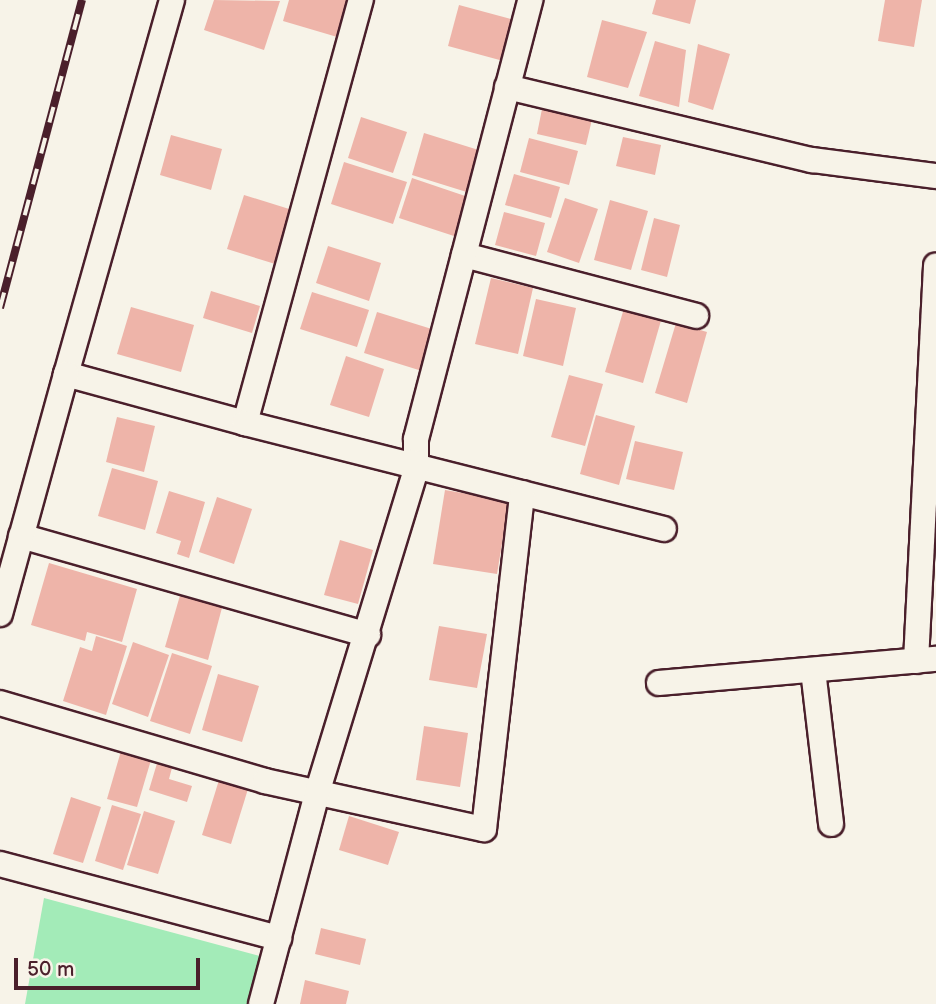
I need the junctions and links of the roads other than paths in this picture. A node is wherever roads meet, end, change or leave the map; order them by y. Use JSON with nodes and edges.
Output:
{"nodes":[{"id":1,"x":172,"y":0,"type":"edge"},
{"id":2,"x":361,"y":0,"type":"edge"},
{"id":3,"x":530,"y":0,"type":"edge"},
{"id":4,"x":507,"y":87,"type":"junction"},
{"id":5,"x":936,"y":176,"type":"edge"},
{"id":6,"x":464,"y":255,"type":"junction"},
{"id":7,"x":936,"y":266,"type":"edge"},
{"id":8,"x":696,"y":316,"type":"dead end"},
{"id":9,"x":66,"y":374,"type":"junction"},
{"id":10,"x":245,"y":424,"type":"junction"},
{"id":11,"x":416,"y":469,"type":"junction"},
{"id":12,"x":522,"y":493,"type":"junction"},
{"id":13,"x":664,"y":529,"type":"dead end"},
{"id":14,"x":21,"y":536,"type":"junction"},
{"id":15,"x":0,"y":614,"type":"edge"},
{"id":16,"x":368,"y":635,"type":"junction"},
{"id":17,"x":926,"y":660,"type":"edge"},
{"id":18,"x":813,"y":670,"type":"junction"},
{"id":19,"x":659,"y":683,"type":"dead end"},
{"id":20,"x":0,"y":704,"type":"edge"},
{"id":21,"x":318,"y":790,"type":"junction"},
{"id":22,"x":831,"y":824,"type":"dead end"},
{"id":23,"x":0,"y":864,"type":"edge"},
{"id":24,"x":279,"y":938,"type":"junction"},
{"id":25,"x":261,"y":1004,"type":"edge"}],
"edges":[{"from":1,"to":9,"type":"street"},
{"from":2,"to":10,"type":"street"},
{"from":3,"to":4,"type":"street"},
{"from":4,"to":5,"type":"street"},
{"from":4,"to":6,"type":"street"},
{"from":6,"to":8,"type":"street"},
{"from":6,"to":11,"type":"street"},
{"from":7,"to":17,"type":"street"},
{"from":9,"to":10,"type":"street"},
{"from":9,"to":14,"type":"street"},
{"from":10,"to":11,"type":"street"},
{"from":11,"to":12,"type":"street"},
{"from":11,"to":16,"type":"street"},
{"from":12,"to":13,"type":"street"},
{"from":12,"to":21,"type":"street"},
{"from":14,"to":15,"type":"street"},
{"from":14,"to":16,"type":"street"},
{"from":16,"to":21,"type":"street"},
{"from":17,"to":18,"type":"street"},
{"from":18,"to":19,"type":"street"},
{"from":18,"to":22,"type":"street"},
{"from":20,"to":21,"type":"street"},
{"from":21,"to":24,"type":"street"},
{"from":23,"to":24,"type":"street"},
{"from":24,"to":25,"type":"street"}]}
